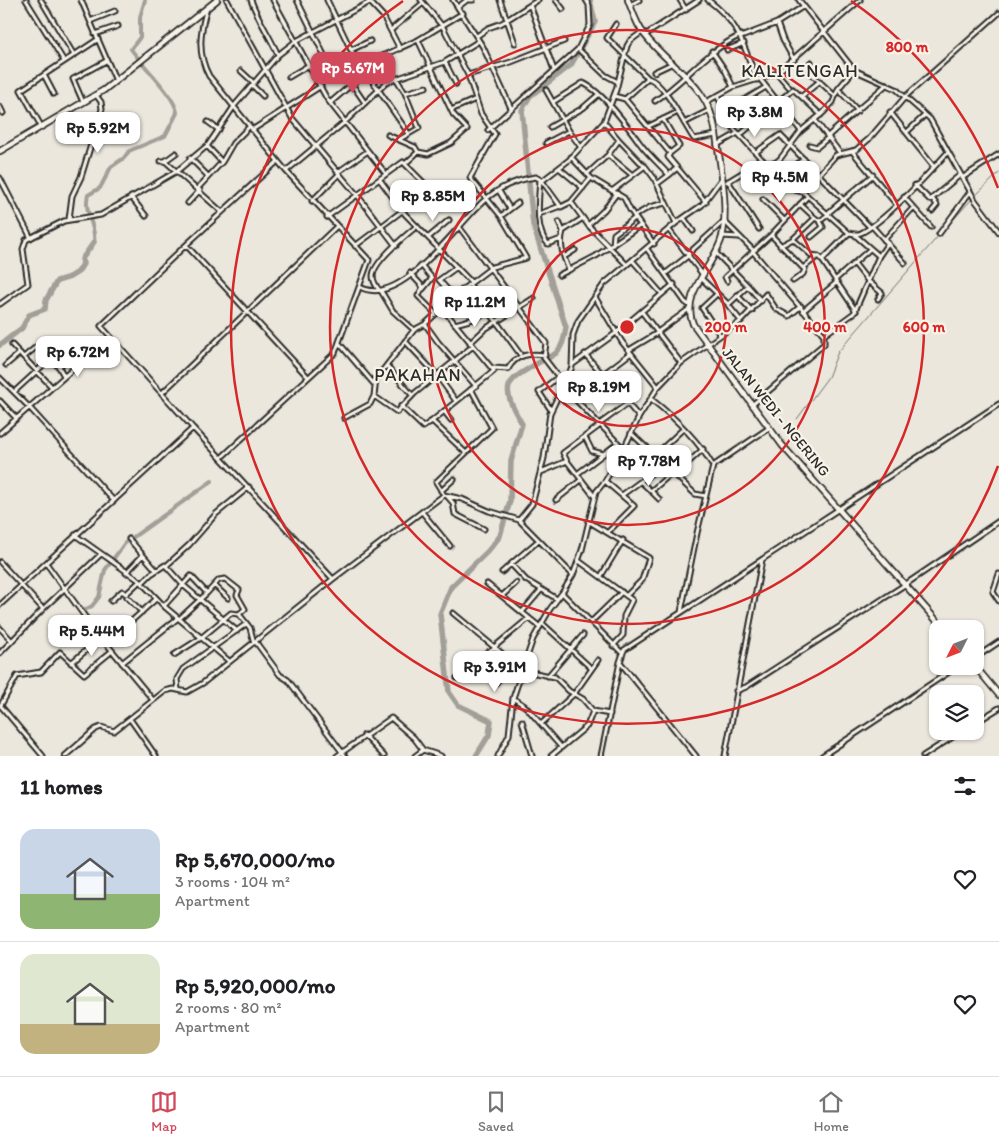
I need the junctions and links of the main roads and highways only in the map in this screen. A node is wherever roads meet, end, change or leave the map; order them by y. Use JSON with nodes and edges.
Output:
{"nodes":[{"id":1,"x":217,"y":0,"type":"edge"},
{"id":2,"x":629,"y":2,"type":"edge"},
{"id":3,"x":0,"y":151,"type":"edge"},
{"id":4,"x":936,"y":620,"type":"edge"},
{"id":5,"x":982,"y":675,"type":"edge"},
{"id":6,"x":999,"y":695,"type":"edge"}],
"edges":[{"from":1,"to":3,"type":"main road"},
{"from":2,"to":4,"type":"main road","name":"JALAN WEDI - NGERING"},
{"from":5,"to":6,"type":"main road"}]}
